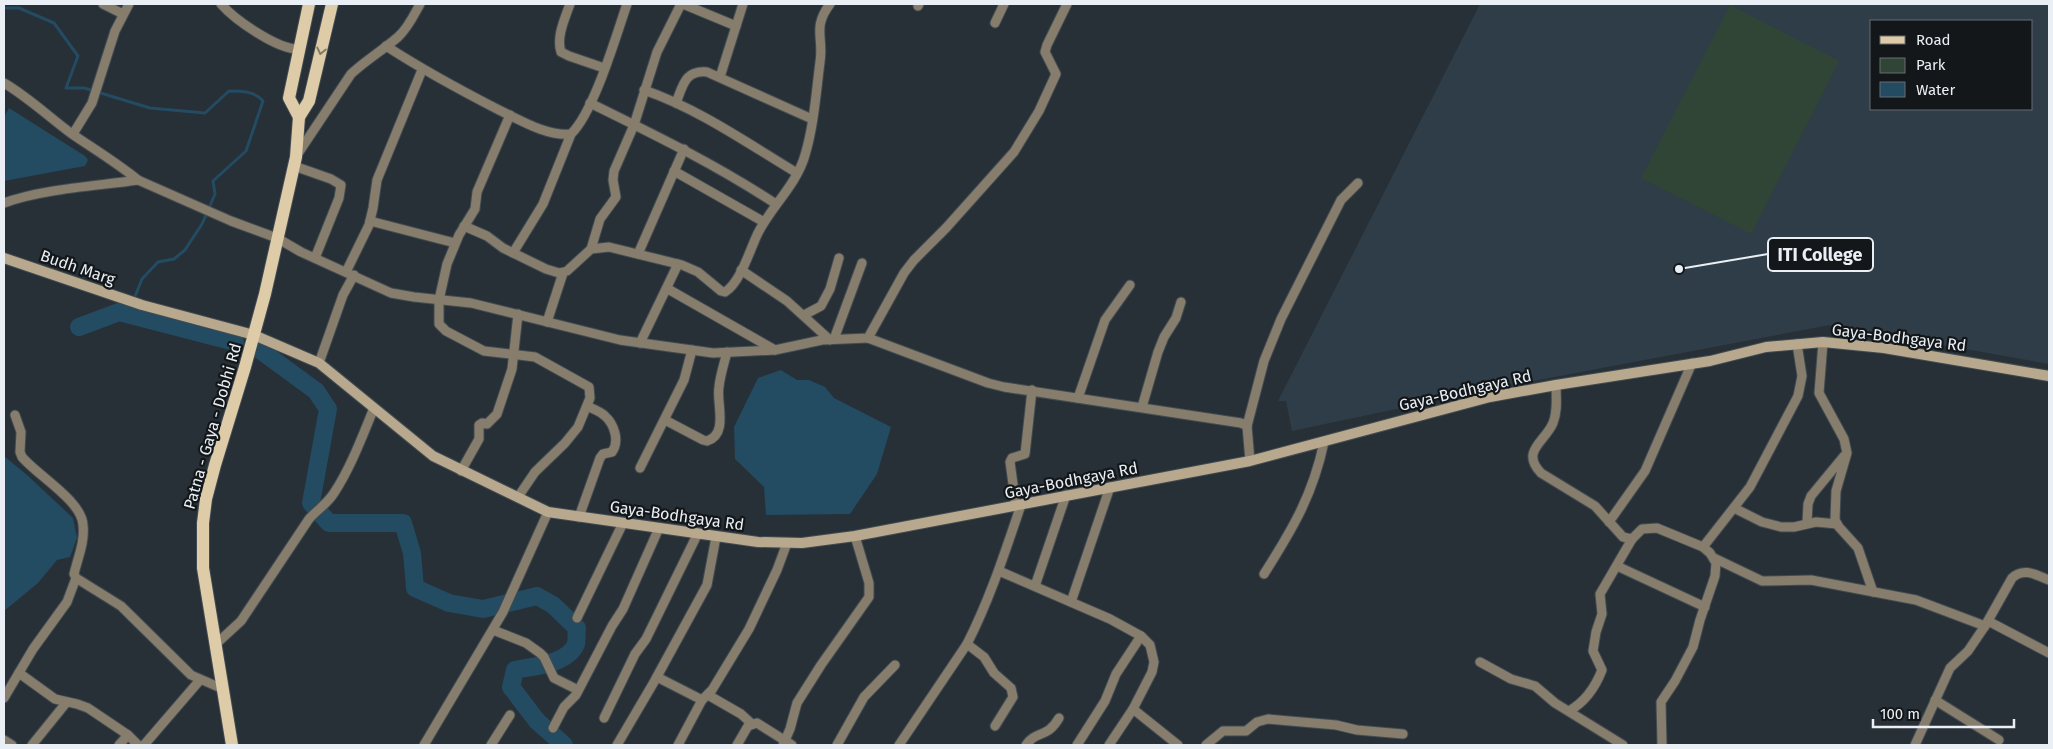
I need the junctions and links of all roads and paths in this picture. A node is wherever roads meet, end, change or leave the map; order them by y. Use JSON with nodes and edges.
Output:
{"nodes":[{"id":1,"x":103,"y":4,"type":"edge"},
{"id":2,"x":129,"y":4,"type":"edge"},
{"id":3,"x":221,"y":4,"type":"edge"},
{"id":4,"x":309,"y":4,"type":"edge"},
{"id":5,"x":332,"y":4,"type":"edge"},
{"id":6,"x":420,"y":4,"type":"edge"},
{"id":7,"x":570,"y":4,"type":"edge"},
{"id":8,"x":628,"y":4,"type":"edge"},
{"id":9,"x":682,"y":4,"type":"edge"},
{"id":10,"x":743,"y":4,"type":"edge"},
{"id":11,"x":830,"y":4,"type":"edge"},
{"id":12,"x":1004,"y":4,"type":"edge"},
{"id":13,"x":1067,"y":4,"type":"edge"},
{"id":14,"x":123,"y":14,"type":"junction"},
{"id":15,"x":995,"y":23,"type":"dead end"},
{"id":16,"x":736,"y":26,"type":"junction"},
{"id":17,"x":386,"y":46,"type":"junction"},
{"id":18,"x":299,"y":50,"type":"junction"},
{"id":19,"x":604,"y":68,"type":"junction"},
{"id":20,"x":422,"y":70,"type":"junction"},
{"id":21,"x":720,"y":77,"type":"junction"},
{"id":22,"x":4,"y":84,"type":"edge"},
{"id":23,"x":644,"y":90,"type":"junction"},
{"id":24,"x":676,"y":102,"type":"junction"},
{"id":25,"x":590,"y":103,"type":"junction"},
{"id":26,"x":510,"y":115,"type":"junction"},
{"id":27,"x":299,"y":117,"type":"junction"},
{"id":28,"x":812,"y":120,"type":"junction"},
{"id":29,"x":634,"y":125,"type":"junction"},
{"id":30,"x":73,"y":134,"type":"junction"},
{"id":31,"x":571,"y":134,"type":"junction"},
{"id":32,"x":684,"y":149,"type":"junction"},
{"id":33,"x":295,"y":162,"type":"junction"},
{"id":34,"x":674,"y":171,"type":"junction"},
{"id":35,"x":797,"y":173,"type":"junction"},
{"id":36,"x":138,"y":180,"type":"junction"},
{"id":37,"x":1358,"y":182,"type":"dead end"},
{"id":38,"x":4,"y":204,"type":"edge"},
{"id":39,"x":776,"y":204,"type":"junction"},
{"id":40,"x":370,"y":222,"type":"junction"},
{"id":41,"x":764,"y":222,"type":"junction"},
{"id":42,"x":464,"y":226,"type":"junction"},
{"id":43,"x":277,"y":238,"type":"junction"},
{"id":44,"x":455,"y":243,"type":"junction"},
{"id":45,"x":591,"y":248,"type":"junction"},
{"id":46,"x":513,"y":253,"type":"junction"},
{"id":47,"x":638,"y":254,"type":"junction"},
{"id":48,"x":4,"y":258,"type":"edge"},
{"id":49,"x":315,"y":258,"type":"junction"},
{"id":50,"x":839,"y":258,"type":"dead end"},
{"id":51,"x":862,"y":263,"type":"dead end"},
{"id":52,"x":678,"y":264,"type":"junction"},
{"id":53,"x":741,"y":270,"type":"junction"},
{"id":54,"x":563,"y":273,"type":"junction"},
{"id":55,"x":350,"y":274,"type":"junction"},
{"id":56,"x":1130,"y":285,"type":"dead end"},
{"id":57,"x":668,"y":288,"type":"junction"},
{"id":58,"x":439,"y":300,"type":"junction"},
{"id":59,"x":1181,"y":302,"type":"dead end"},
{"id":60,"x":142,"y":305,"type":"joint"},
{"id":61,"x":518,"y":314,"type":"junction"},
{"id":62,"x":804,"y":315,"type":"junction"},
{"id":63,"x":547,"y":322,"type":"junction"},
{"id":64,"x":254,"y":335,"type":"junction"},
{"id":65,"x":868,"y":338,"type":"junction"},
{"id":66,"x":832,"y":340,"type":"junction"},
{"id":67,"x":1823,"y":342,"type":"junction"},
{"id":68,"x":640,"y":343,"type":"junction"},
{"id":69,"x":1797,"y":344,"type":"junction"},
{"id":70,"x":692,"y":350,"type":"junction"},
{"id":71,"x":775,"y":350,"type":"junction"},
{"id":72,"x":727,"y":352,"type":"junction"},
{"id":73,"x":515,"y":354,"type":"junction"},
{"id":74,"x":319,"y":363,"type":"junction"},
{"id":75,"x":1692,"y":364,"type":"junction"},
{"id":76,"x":2049,"y":376,"type":"edge"},
{"id":77,"x":1556,"y":385,"type":"junction"},
{"id":78,"x":1032,"y":390,"type":"junction"},
{"id":79,"x":1078,"y":398,"type":"junction"},
{"id":80,"x":587,"y":406,"type":"junction"},
{"id":81,"x":1142,"y":407,"type":"junction"},
{"id":82,"x":374,"y":408,"type":"junction"},
{"id":83,"x":15,"y":415,"type":"dead end"},
{"id":84,"x":666,"y":420,"type":"junction"},
{"id":85,"x":1247,"y":426,"type":"junction"},
{"id":86,"x":1324,"y":442,"type":"junction"},
{"id":87,"x":1847,"y":453,"type":"junction"},
{"id":88,"x":1250,"y":461,"type":"junction"},
{"id":89,"x":640,"y":468,"type":"dead end"},
{"id":90,"x":462,"y":471,"type":"junction"},
{"id":91,"x":1110,"y":487,"type":"junction"},
{"id":92,"x":1066,"y":495,"type":"junction"},
{"id":93,"x":518,"y":497,"type":"junction"},
{"id":94,"x":1019,"y":505,"type":"junction"},
{"id":95,"x":1734,"y":508,"type":"junction"},
{"id":96,"x":548,"y":512,"type":"junction"},
{"id":97,"x":579,"y":517,"type":"junction"},
{"id":98,"x":1609,"y":522,"type":"junction"},
{"id":99,"x":623,"y":523,"type":"junction"},
{"id":100,"x":1808,"y":523,"type":"junction"},
{"id":101,"x":1837,"y":524,"type":"junction"},
{"id":102,"x":659,"y":528,"type":"junction"},
{"id":103,"x":698,"y":533,"type":"junction"},
{"id":104,"x":855,"y":536,"type":"junction"},
{"id":105,"x":716,"y":537,"type":"junction"},
{"id":106,"x":1632,"y":539,"type":"junction"},
{"id":107,"x":787,"y":543,"type":"junction"},
{"id":108,"x":1703,"y":547,"type":"junction"},
{"id":109,"x":1714,"y":558,"type":"junction"},
{"id":110,"x":1617,"y":566,"type":"junction"},
{"id":111,"x":999,"y":571,"type":"junction"},
{"id":112,"x":1264,"y":574,"type":"dead end"},
{"id":113,"x":76,"y":578,"type":"junction"},
{"id":114,"x":2049,"y":580,"type":"edge"},
{"id":115,"x":1035,"y":586,"type":"junction"},
{"id":116,"x":1873,"y":592,"type":"junction"},
{"id":117,"x":1071,"y":602,"type":"junction"},
{"id":118,"x":1705,"y":607,"type":"junction"},
{"id":119,"x":578,"y":618,"type":"dead end"},
{"id":120,"x":1986,"y":623,"type":"junction"},
{"id":121,"x":493,"y":630,"type":"junction"},
{"id":122,"x":1141,"y":636,"type":"junction"},
{"id":123,"x":216,"y":644,"type":"junction"},
{"id":124,"x":967,"y":644,"type":"junction"},
{"id":125,"x":2049,"y":653,"type":"edge"},
{"id":126,"x":1480,"y":662,"type":"dead end"},
{"id":127,"x":896,"y":665,"type":"dead end"},
{"id":128,"x":19,"y":673,"type":"junction"},
{"id":129,"x":657,"y":677,"type":"junction"},
{"id":130,"x":200,"y":680,"type":"junction"},
{"id":131,"x":223,"y":689,"type":"junction"},
{"id":132,"x":578,"y":690,"type":"junction"},
{"id":133,"x":4,"y":698,"type":"edge"},
{"id":134,"x":705,"y":698,"type":"junction"},
{"id":135,"x":1935,"y":700,"type":"junction"},
{"id":136,"x":66,"y":703,"type":"junction"},
{"id":137,"x":1133,"y":709,"type":"junction"},
{"id":138,"x":1569,"y":711,"type":"junction"},
{"id":139,"x":510,"y":715,"type":"dead end"},
{"id":140,"x":604,"y":718,"type":"dead end"},
{"id":141,"x":1058,"y":718,"type":"dead end"},
{"id":142,"x":752,"y":724,"type":"junction"},
{"id":143,"x":994,"y":726,"type":"dead end"},
{"id":144,"x":554,"y":728,"type":"dead end"},
{"id":145,"x":128,"y":734,"type":"junction"},
{"id":146,"x":1404,"y":734,"type":"dead end"},
{"id":147,"x":4,"y":740,"type":"edge"},
{"id":148,"x":2000,"y":740,"type":"dead end"},
{"id":149,"x":787,"y":744,"type":"edge"},
{"id":150,"x":12,"y":745,"type":"edge"},
{"id":151,"x":32,"y":745,"type":"edge"},
{"id":152,"x":119,"y":745,"type":"edge"},
{"id":153,"x":138,"y":745,"type":"edge"},
{"id":154,"x":144,"y":745,"type":"edge"},
{"id":155,"x":232,"y":745,"type":"edge"},
{"id":156,"x":424,"y":745,"type":"edge"},
{"id":157,"x":491,"y":745,"type":"edge"},
{"id":158,"x":617,"y":745,"type":"edge"},
{"id":159,"x":678,"y":745,"type":"edge"},
{"id":160,"x":737,"y":745,"type":"edge"},
{"id":161,"x":837,"y":745,"type":"edge"},
{"id":162,"x":899,"y":745,"type":"edge"},
{"id":163,"x":1026,"y":745,"type":"edge"},
{"id":164,"x":1077,"y":745,"type":"edge"},
{"id":165,"x":1110,"y":745,"type":"edge"},
{"id":166,"x":1178,"y":745,"type":"edge"},
{"id":167,"x":1206,"y":745,"type":"edge"},
{"id":168,"x":1623,"y":745,"type":"edge"},
{"id":169,"x":1662,"y":745,"type":"edge"},
{"id":170,"x":1915,"y":745,"type":"edge"}],
"edges":[{"from":1,"to":14,"type":"street"},
{"from":2,"to":14,"type":"street"},
{"from":3,"to":18,"type":"street"},
{"from":4,"to":18,"type":"main road"},
{"from":5,"to":27,"type":"main road","one_way":true},
{"from":6,"to":17,"type":"street"},
{"from":7,"to":19,"type":"street"},
{"from":8,"to":19,"type":"street"},
{"from":9,"to":16,"type":"street"},
{"from":9,"to":23,"type":"street"},
{"from":10,"to":16,"type":"street"},
{"from":11,"to":28,"type":"street"},
{"from":12,"to":15,"type":"street"},
{"from":13,"to":65,"type":"street"},
{"from":14,"to":30,"type":"street"},
{"from":16,"to":21,"type":"street"},
{"from":17,"to":20,"type":"street"},
{"from":17,"to":33,"type":"street"},
{"from":18,"to":27,"type":"main road"},
{"from":19,"to":25,"type":"street"},
{"from":20,"to":26,"type":"street"},
{"from":20,"to":40,"type":"street"},
{"from":21,"to":24,"type":"street"},
{"from":21,"to":28,"type":"street"},
{"from":22,"to":30,"type":"street"},
{"from":23,"to":24,"type":"street"},
{"from":23,"to":29,"type":"street"},
{"from":24,"to":35,"type":"street"},
{"from":25,"to":29,"type":"street"},
{"from":25,"to":31,"type":"street"},
{"from":26,"to":31,"type":"street"},
{"from":26,"to":42,"type":"street"},
{"from":27,"to":33,"type":"main road","name":"Patna - Gaya - Dobhi Rd"},
{"from":28,"to":35,"type":"street"},
{"from":29,"to":32,"type":"street"},
{"from":29,"to":45,"type":"street"},
{"from":30,"to":36,"type":"street"},
{"from":31,"to":46,"type":"street"},
{"from":32,"to":34,"type":"street"},
{"from":32,"to":39,"type":"street"},
{"from":33,"to":43,"type":"main road","name":"Patna - Gaya - Dobhi Rd"},
{"from":33,"to":49,"type":"street"},
{"from":34,"to":41,"type":"street"},
{"from":34,"to":47,"type":"street"},
{"from":35,"to":39,"type":"street"},
{"from":36,"to":38,"type":"street"},
{"from":36,"to":43,"type":"street"},
{"from":37,"to":85,"type":"street"},
{"from":39,"to":41,"type":"street"},
{"from":40,"to":44,"type":"street"},
{"from":40,"to":55,"type":"street"},
{"from":41,"to":53,"type":"street"},
{"from":42,"to":44,"type":"street"},
{"from":42,"to":46,"type":"street"},
{"from":43,"to":49,"type":"street"},
{"from":43,"to":64,"type":"main road","name":"Patna - Gaya - Dobhi Rd"},
{"from":44,"to":58,"type":"street"},
{"from":45,"to":47,"type":"street"},
{"from":45,"to":54,"type":"street"},
{"from":46,"to":54,"type":"street"},
{"from":47,"to":52,"type":"street"},
{"from":48,"to":60,"type":"street","name":"Budh Marg"},
{"from":49,"to":55,"type":"street"},
{"from":50,"to":62,"type":"street"},
{"from":51,"to":66,"type":"street"},
{"from":52,"to":53,"type":"street"},
{"from":52,"to":57,"type":"street"},
{"from":53,"to":62,"type":"street"},
{"from":54,"to":63,"type":"street"},
{"from":55,"to":58,"type":"street"},
{"from":55,"to":74,"type":"street"},
{"from":56,"to":79,"type":"street"},
{"from":57,"to":68,"type":"street"},
{"from":57,"to":71,"type":"street"},
{"from":58,"to":61,"type":"street"},
{"from":58,"to":73,"type":"street"},
{"from":59,"to":81,"type":"street"},
{"from":60,"to":64,"type":"street","name":"Gaya-Bodhgaya Rd"},
{"from":61,"to":63,"type":"street"},
{"from":61,"to":73,"type":"street"},
{"from":62,"to":66,"type":"street"},
{"from":63,"to":68,"type":"street"},
{"from":64,"to":74,"type":"street","name":"Gaya-Bodhgaya Rd"},
{"from":64,"to":123,"type":"main road","name":"Patna - Gaya - Dobhi Rd"},
{"from":65,"to":66,"type":"street"},
{"from":65,"to":78,"type":"street"},
{"from":66,"to":71,"type":"street"},
{"from":67,"to":69,"type":"street","name":"Gaya-Bodhgaya Rd"},
{"from":67,"to":76,"type":"street","name":"Gaya-Bodhgaya Rd"},
{"from":67,"to":87,"type":"street"},
{"from":68,"to":70,"type":"street"},
{"from":69,"to":75,"type":"street","name":"Gaya-Bodhgaya Rd"},
{"from":69,"to":95,"type":"street"},
{"from":70,"to":72,"type":"street"},
{"from":70,"to":84,"type":"street"},
{"from":71,"to":72,"type":"street"},
{"from":72,"to":84,"type":"street"},
{"from":73,"to":80,"type":"street"},
{"from":73,"to":90,"type":"street"},
{"from":74,"to":82,"type":"street","name":"Gaya-Bodhgaya Rd"},
{"from":75,"to":77,"type":"street","name":"Gaya-Bodhgaya Rd"},
{"from":75,"to":98,"type":"street"},
{"from":77,"to":86,"type":"street","name":"Gaya-Bodhgaya Rd"},
{"from":77,"to":98,"type":"street"},
{"from":78,"to":79,"type":"street"},
{"from":78,"to":94,"type":"street"},
{"from":79,"to":81,"type":"street"},
{"from":80,"to":93,"type":"street"},
{"from":80,"to":97,"type":"street"},
{"from":81,"to":85,"type":"street"},
{"from":82,"to":90,"type":"street","name":"Gaya-Bodhgaya Rd"},
{"from":82,"to":123,"type":"street"},
{"from":83,"to":113,"type":"street"},
{"from":84,"to":89,"type":"street"},
{"from":85,"to":88,"type":"street"},
{"from":86,"to":88,"type":"street","name":"Gaya-Bodhgaya Rd"},
{"from":86,"to":112,"type":"street"},
{"from":87,"to":100,"type":"street"},
{"from":87,"to":101,"type":"street"},
{"from":88,"to":91,"type":"street","name":"Gaya-Bodhgaya Rd"},
{"from":90,"to":93,"type":"street","name":"Gaya-Bodhgaya Rd"},
{"from":91,"to":92,"type":"street","name":"Gaya-Bodhgaya Rd"},
{"from":91,"to":117,"type":"street"},
{"from":92,"to":94,"type":"street","name":"Gaya-Bodhgaya Rd"},
{"from":92,"to":115,"type":"street"},
{"from":93,"to":96,"type":"street","name":"Gaya-Bodhgaya Rd"},
{"from":94,"to":104,"type":"street","name":"Gaya-Bodhgaya Rd"},
{"from":94,"to":111,"type":"street"},
{"from":95,"to":100,"type":"street"},
{"from":95,"to":108,"type":"street"},
{"from":96,"to":97,"type":"street","name":"Gaya-Bodhgaya Rd"},
{"from":96,"to":121,"type":"street"},
{"from":97,"to":99,"type":"street","name":"Gaya-Bodhgaya Rd"},
{"from":98,"to":106,"type":"street"},
{"from":99,"to":102,"type":"street","name":"Gaya-Bodhgaya Rd"},
{"from":99,"to":119,"type":"street"},
{"from":100,"to":101,"type":"street"},
{"from":101,"to":116,"type":"street"},
{"from":102,"to":103,"type":"street","name":"Gaya-Bodhgaya Rd"},
{"from":102,"to":132,"type":"street"},
{"from":103,"to":105,"type":"street","name":"Gaya-Bodhgaya Rd"},
{"from":103,"to":140,"type":"street"},
{"from":104,"to":107,"type":"street","name":"Gaya-Bodhgaya Rd"},
{"from":104,"to":149,"type":"street"},
{"from":105,"to":107,"type":"street","name":"Gaya-Bodhgaya Rd"},
{"from":105,"to":129,"type":"street"},
{"from":106,"to":108,"type":"street"},
{"from":106,"to":110,"type":"street"},
{"from":107,"to":134,"type":"street"},
{"from":108,"to":109,"type":"street"},
{"from":109,"to":116,"type":"street"},
{"from":109,"to":118,"type":"street"},
{"from":110,"to":118,"type":"street"},
{"from":110,"to":138,"type":"street"},
{"from":111,"to":115,"type":"street"},
{"from":111,"to":124,"type":"street"},
{"from":113,"to":128,"type":"street"},
{"from":113,"to":130,"type":"street"},
{"from":114,"to":120,"type":"street"},
{"from":115,"to":117,"type":"street"},
{"from":116,"to":120,"type":"street"},
{"from":117,"to":122,"type":"street"},
{"from":118,"to":169,"type":"street"},
{"from":120,"to":125,"type":"street"},
{"from":120,"to":135,"type":"street"},
{"from":121,"to":132,"type":"street"},
{"from":121,"to":156,"type":"street"},
{"from":122,"to":137,"type":"street"},
{"from":122,"to":164,"type":"street"},
{"from":123,"to":131,"type":"main road","name":"Patna - Gaya - Dobhi Rd"},
{"from":124,"to":143,"type":"street"},
{"from":124,"to":162,"type":"street"},
{"from":126,"to":138,"type":"street"},
{"from":127,"to":161,"type":"street"},
{"from":128,"to":133,"type":"street"},
{"from":128,"to":136,"type":"street"},
{"from":129,"to":134,"type":"street"},
{"from":129,"to":158,"type":"street"},
{"from":130,"to":131,"type":"street"},
{"from":130,"to":154,"type":"street"},
{"from":131,"to":155,"type":"main road","name":"Patna - Gaya - Dobhi Rd"},
{"from":132,"to":144,"type":"street"},
{"from":134,"to":142,"type":"street"},
{"from":134,"to":159,"type":"street"},
{"from":135,"to":148,"type":"street"},
{"from":135,"to":170,"type":"street"},
{"from":136,"to":145,"type":"street"},
{"from":136,"to":151,"type":"street"},
{"from":137,"to":165,"type":"street"},
{"from":137,"to":166,"type":"street"},
{"from":138,"to":168,"type":"street"},
{"from":139,"to":157,"type":"street"},
{"from":141,"to":163,"type":"street"},
{"from":142,"to":149,"type":"street"},
{"from":142,"to":160,"type":"street"},
{"from":145,"to":152,"type":"street"},
{"from":145,"to":153,"type":"street"},
{"from":146,"to":167,"type":"street"},
{"from":147,"to":150,"type":"street"}]}
